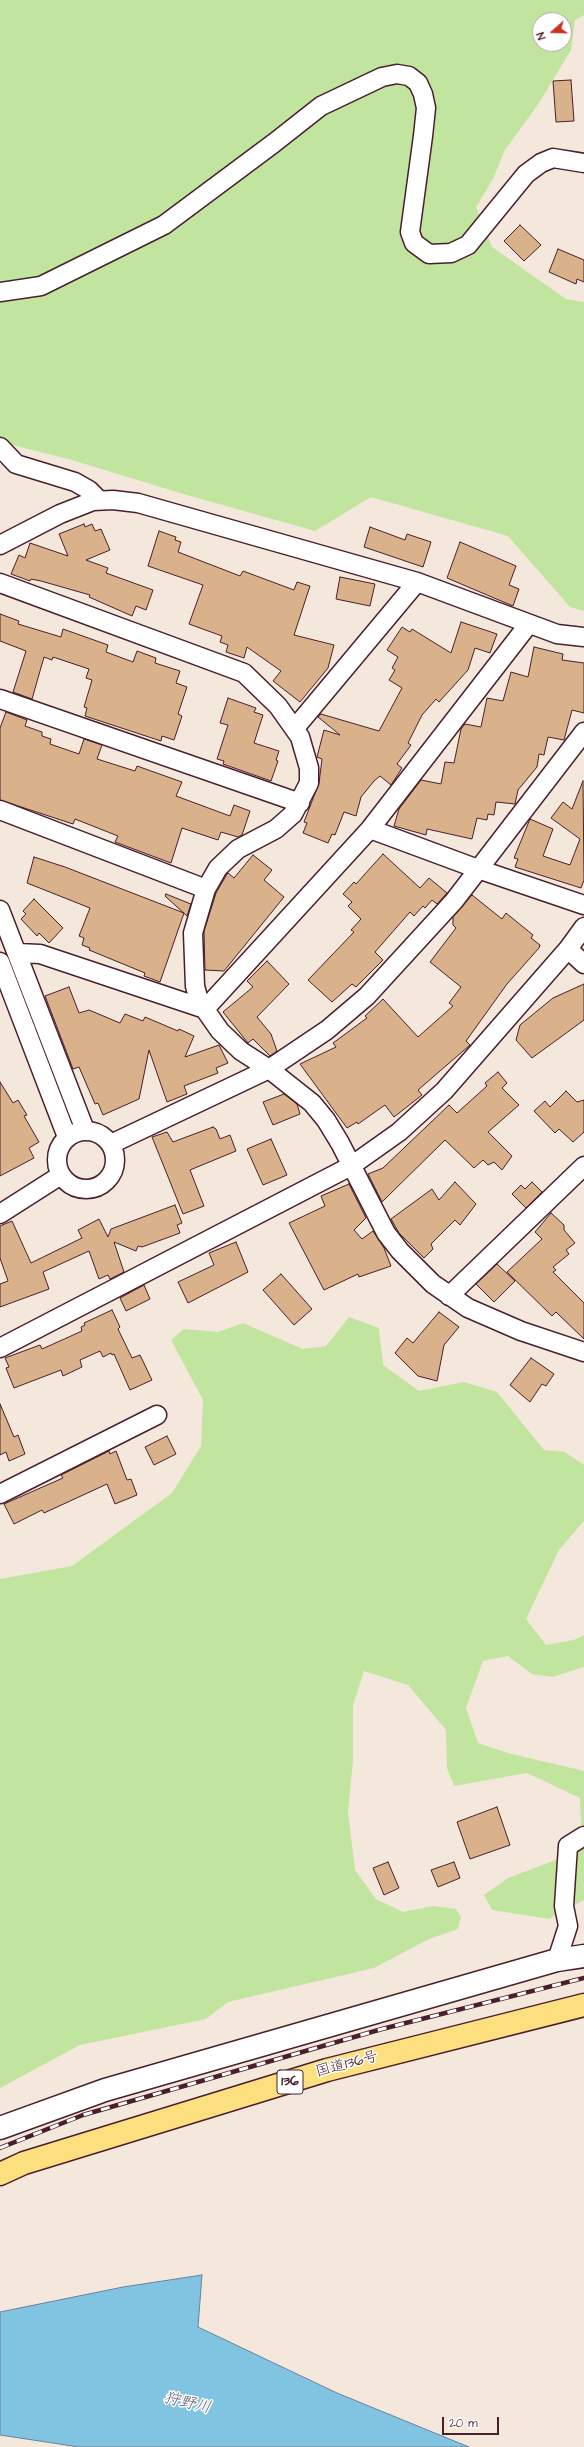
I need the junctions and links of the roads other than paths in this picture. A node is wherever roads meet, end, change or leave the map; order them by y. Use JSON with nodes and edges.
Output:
{"nodes":[{"id":1,"x":584,"y":163,"type":"edge"},
{"id":2,"x":0,"y":292,"type":"edge"},
{"id":3,"x":0,"y":447,"type":"edge"},
{"id":4,"x":99,"y":500,"type":"junction"},
{"id":5,"x":0,"y":545,"type":"edge"},
{"id":6,"x":0,"y":582,"type":"edge"},
{"id":7,"x":416,"y":582,"type":"junction"},
{"id":8,"x":528,"y":625,"type":"junction"},
{"id":9,"x":584,"y":637,"type":"edge"},
{"id":10,"x":0,"y":699,"type":"edge"},
{"id":11,"x":295,"y":728,"type":"junction"},
{"id":12,"x":584,"y":732,"type":"edge"},
{"id":13,"x":300,"y":803,"type":"junction"},
{"id":14,"x":0,"y":810,"type":"edge"},
{"id":15,"x":370,"y":828,"type":"junction"},
{"id":16,"x":478,"y":869,"type":"junction"},
{"id":17,"x":206,"y":889,"type":"junction"},
{"id":18,"x":584,"y":905,"type":"edge"},
{"id":19,"x":0,"y":910,"type":"edge"},
{"id":20,"x":584,"y":927,"type":"edge"},
{"id":21,"x":568,"y":949,"type":"junction"},
{"id":22,"x":17,"y":953,"type":"junction"},
{"id":23,"x":0,"y":962,"type":"edge"},
{"id":24,"x":584,"y":964,"type":"edge"},
{"id":25,"x":23,"y":970,"type":"junction"},
{"id":26,"x":5,"y":991,"type":"edge"},
{"id":27,"x":205,"y":1009,"type":"junction"},
{"id":28,"x":269,"y":1068,"type":"junction"},
{"id":29,"x":85,"y":1130,"type":"junction"},
{"id":30,"x":68,"y":1136,"type":"junction"},
{"id":31,"x":111,"y":1144,"type":"junction"},
{"id":32,"x":351,"y":1166,"type":"junction"},
{"id":33,"x":584,"y":1166,"type":"edge"},
{"id":34,"x":61,"y":1175,"type":"junction"},
{"id":35,"x":0,"y":1214,"type":"edge"},
{"id":36,"x":449,"y":1296,"type":"junction"},
{"id":37,"x":0,"y":1348,"type":"edge"},
{"id":38,"x":584,"y":1352,"type":"edge"},
{"id":39,"x":157,"y":1414,"type":"dead end"},
{"id":40,"x":0,"y":1494,"type":"edge"},
{"id":41,"x":584,"y":1836,"type":"edge"},
{"id":42,"x":584,"y":1956,"type":"edge"},
{"id":43,"x":557,"y":1960,"type":"junction"},
{"id":44,"x":584,"y":2005,"type":"edge"},
{"id":45,"x":0,"y":2128,"type":"edge"},
{"id":46,"x":0,"y":2174,"type":"edge"}],
"edges":[{"from":1,"to":2,"type":"street"},
{"from":3,"to":4,"type":"street"},
{"from":4,"to":5,"type":"street"},
{"from":4,"to":7,"type":"street"},
{"from":6,"to":11,"type":"street"},
{"from":7,"to":8,"type":"street"},
{"from":7,"to":11,"type":"street"},
{"from":8,"to":9,"type":"street"},
{"from":8,"to":15,"type":"street"},
{"from":10,"to":13,"type":"street"},
{"from":11,"to":13,"type":"street"},
{"from":12,"to":16,"type":"street"},
{"from":13,"to":17,"type":"street"},
{"from":14,"to":17,"type":"street"},
{"from":15,"to":16,"type":"street"},
{"from":15,"to":27,"type":"street"},
{"from":16,"to":18,"type":"street"},
{"from":16,"to":28,"type":"street"},
{"from":17,"to":27,"type":"street"},
{"from":19,"to":22,"type":"street"},
{"from":20,"to":21,"type":"street"},
{"from":21,"to":24,"type":"street"},
{"from":21,"to":32,"type":"street"},
{"from":22,"to":25,"type":"street"},
{"from":22,"to":27,"type":"street"},
{"from":23,"to":26,"type":"street"},
{"from":25,"to":26,"type":"street"},
{"from":25,"to":29,"type":"street"},
{"from":26,"to":30,"type":"street"},
{"from":27,"to":28,"type":"street"},
{"from":28,"to":31,"type":"street"},
{"from":28,"to":32,"type":"street"},
{"from":29,"to":30,"type":"street"},
{"from":29,"to":31,"type":"street"},
{"from":30,"to":34,"type":"street"},
{"from":31,"to":34,"type":"street"},
{"from":32,"to":36,"type":"street"},
{"from":32,"to":37,"type":"street"},
{"from":33,"to":36,"type":"street"},
{"from":34,"to":35,"type":"street"},
{"from":36,"to":38,"type":"street"},
{"from":39,"to":40,"type":"street"},
{"from":41,"to":43,"type":"street"},
{"from":42,"to":43,"type":"street"},
{"from":43,"to":45,"type":"street"},
{"from":44,"to":46,"type":"highway","name":"国道136号","number":"136"}]}
